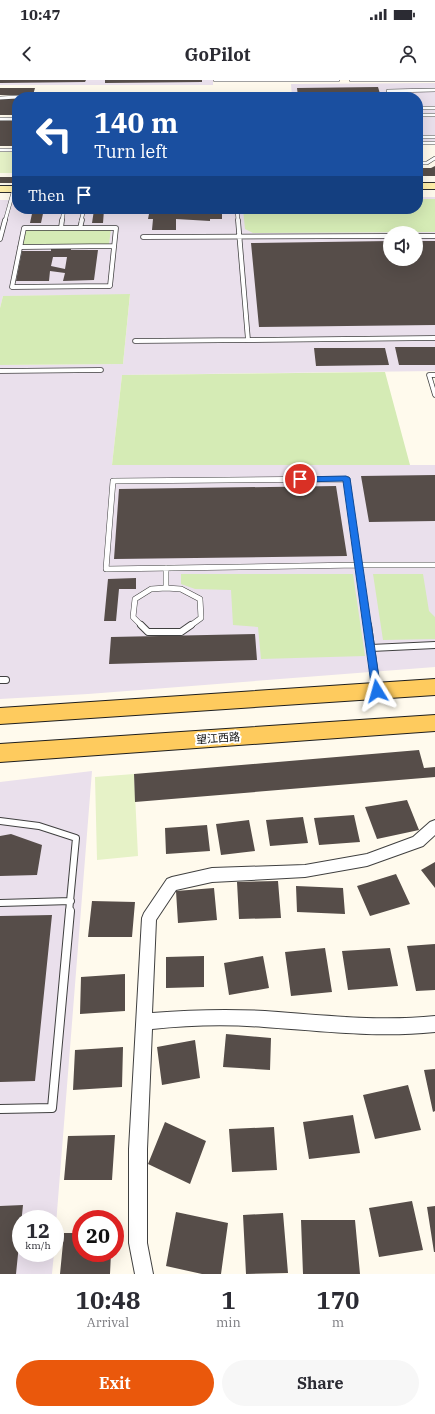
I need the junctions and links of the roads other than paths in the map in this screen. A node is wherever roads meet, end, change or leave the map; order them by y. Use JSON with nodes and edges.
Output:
{"nodes":[{"id":1,"x":215,"y":80,"type":"edge"},
{"id":2,"x":338,"y":80,"type":"edge"},
{"id":3,"x":351,"y":80,"type":"edge"},
{"id":4,"x":435,"y":80,"type":"edge"},
{"id":5,"x":255,"y":81,"type":"edge"},
{"id":6,"x":299,"y":81,"type":"edge"},
{"id":7,"x":435,"y":90,"type":"edge"},
{"id":8,"x":388,"y":92,"type":"edge"},
{"id":9,"x":0,"y":98,"type":"edge"},
{"id":10,"x":12,"y":98,"type":"edge"},
{"id":11,"x":423,"y":108,"type":"edge"},
{"id":12,"x":435,"y":108,"type":"edge"},
{"id":13,"x":423,"y":115,"type":"edge"},
{"id":14,"x":435,"y":115,"type":"edge"},
{"id":15,"x":0,"y":119,"type":"edge"},
{"id":16,"x":12,"y":119,"type":"edge"},
{"id":17,"x":423,"y":137,"type":"edge"},
{"id":18,"x":435,"y":137,"type":"edge"},
{"id":19,"x":423,"y":143,"type":"edge"},
{"id":20,"x":435,"y":143,"type":"edge"},
{"id":21,"x":0,"y":150,"type":"edge"},
{"id":22,"x":12,"y":150,"type":"edge"},
{"id":23,"x":435,"y":158,"type":"edge"},
{"id":24,"x":423,"y":163,"type":"edge"},
{"id":25,"x":423,"y":186,"type":"edge"},
{"id":26,"x":435,"y":186,"type":"edge"},
{"id":27,"x":0,"y":189,"type":"edge"},
{"id":28,"x":12,"y":189,"type":"edge"},
{"id":29,"x":12,"y":198,"type":"edge"},
{"id":30,"x":0,"y":214,"type":"edge"},
{"id":31,"x":7,"y":214,"type":"junction"},
{"id":32,"x":63,"y":214,"type":"edge"},
{"id":33,"x":83,"y":214,"type":"edge"},
{"id":34,"x":237,"y":214,"type":"edge"},
{"id":35,"x":61,"y":228,"type":"junction"},
{"id":36,"x":80,"y":228,"type":"junction"},
{"id":37,"x":239,"y":236,"type":"junction"},
{"id":38,"x":383,"y":236,"type":"edge"},
{"id":39,"x":423,"y":236,"type":"edge"},
{"id":40,"x":435,"y":236,"type":"edge"},
{"id":41,"x":143,"y":237,"type":"dead end"},
{"id":42,"x":0,"y":239,"type":"edge"},
{"id":43,"x":114,"y":246,"type":"junction"},
{"id":44,"x":20,"y":247,"type":"junction"},
{"id":45,"x":435,"y":338,"type":"edge"},
{"id":46,"x":248,"y":340,"type":"junction"},
{"id":47,"x":135,"y":341,"type":"dead end"},
{"id":48,"x":101,"y":370,"type":"dead end"},
{"id":49,"x":0,"y":371,"type":"edge"},
{"id":50,"x":435,"y":375,"type":"edge"},
{"id":51,"x":435,"y":395,"type":"edge"},
{"id":52,"x":435,"y":564,"type":"edge"},
{"id":53,"x":359,"y":565,"type":"junction"},
{"id":54,"x":166,"y":568,"type":"junction"},
{"id":55,"x":166,"y":588,"type":"junction"},
{"id":56,"x":435,"y":646,"type":"edge"},
{"id":57,"x":370,"y":648,"type":"junction"},
{"id":58,"x":435,"y":687,"type":"edge"},
{"id":59,"x":377,"y":691,"type":"junction"},
{"id":60,"x":0,"y":716,"type":"edge"},
{"id":61,"x":435,"y":723,"type":"edge"},
{"id":62,"x":0,"y":753,"type":"edge"},
{"id":63,"x":0,"y":821,"type":"edge"},
{"id":64,"x":435,"y":826,"type":"edge"},
{"id":65,"x":71,"y":901,"type":"junction"},
{"id":66,"x":0,"y":904,"type":"edge"},
{"id":67,"x":143,"y":1022,"type":"junction"},
{"id":68,"x":435,"y":1024,"type":"edge"},
{"id":69,"x":0,"y":1109,"type":"edge"},
{"id":70,"x":144,"y":1274,"type":"edge"}],
"edges":[{"from":1,"to":5,"type":"lane"},
{"from":2,"to":6,"type":"lane"},
{"from":3,"to":4,"type":"lane"},
{"from":5,"to":6,"type":"lane"},
{"from":7,"to":8,"type":"lane"},
{"from":9,"to":10,"type":"lane"},
{"from":11,"to":12,"type":"lane"},
{"from":13,"to":14,"type":"lane"},
{"from":15,"to":16,"type":"lane"},
{"from":17,"to":18,"type":"lane"},
{"from":19,"to":20,"type":"lane"},
{"from":21,"to":22,"type":"lane"},
{"from":23,"to":24,"type":"lane"},
{"from":25,"to":26,"type":"street"},
{"from":27,"to":28,"type":"street"},
{"from":29,"to":31,"type":"lane"},
{"from":30,"to":31,"type":"lane"},
{"from":31,"to":42,"type":"lane"},
{"from":32,"to":35,"type":"lane"},
{"from":33,"to":36,"type":"lane"},
{"from":34,"to":37,"type":"lane"},
{"from":35,"to":36,"type":"lane"},
{"from":35,"to":44,"type":"lane"},
{"from":36,"to":43,"type":"lane"},
{"from":37,"to":38,"type":"lane"},
{"from":37,"to":41,"type":"lane"},
{"from":37,"to":46,"type":"lane"},
{"from":39,"to":40,"type":"lane"},
{"from":43,"to":44,"type":"lane"},
{"from":43,"to":44,"type":"lane"},
{"from":45,"to":46,"type":"lane"},
{"from":46,"to":47,"type":"lane"},
{"from":48,"to":49,"type":"lane"},
{"from":50,"to":51,"type":"lane"},
{"from":52,"to":53,"type":"lane"},
{"from":53,"to":54,"type":"lane"},
{"from":53,"to":54,"type":"lane"},
{"from":53,"to":57,"type":"lane"},
{"from":54,"to":55,"type":"lane"},
{"from":55,"to":55,"type":"lane"},
{"from":56,"to":57,"type":"lane"},
{"from":57,"to":59,"type":"lane"},
{"from":58,"to":59,"type":"main road"},
{"from":59,"to":60,"type":"main road"},
{"from":61,"to":62,"type":"main road","name":"望江西路"},
{"from":63,"to":65,"type":"lane"},
{"from":64,"to":67,"type":"street"},
{"from":65,"to":66,"type":"lane"},
{"from":65,"to":69,"type":"lane"},
{"from":67,"to":68,"type":"street"},
{"from":67,"to":70,"type":"street"}]}
